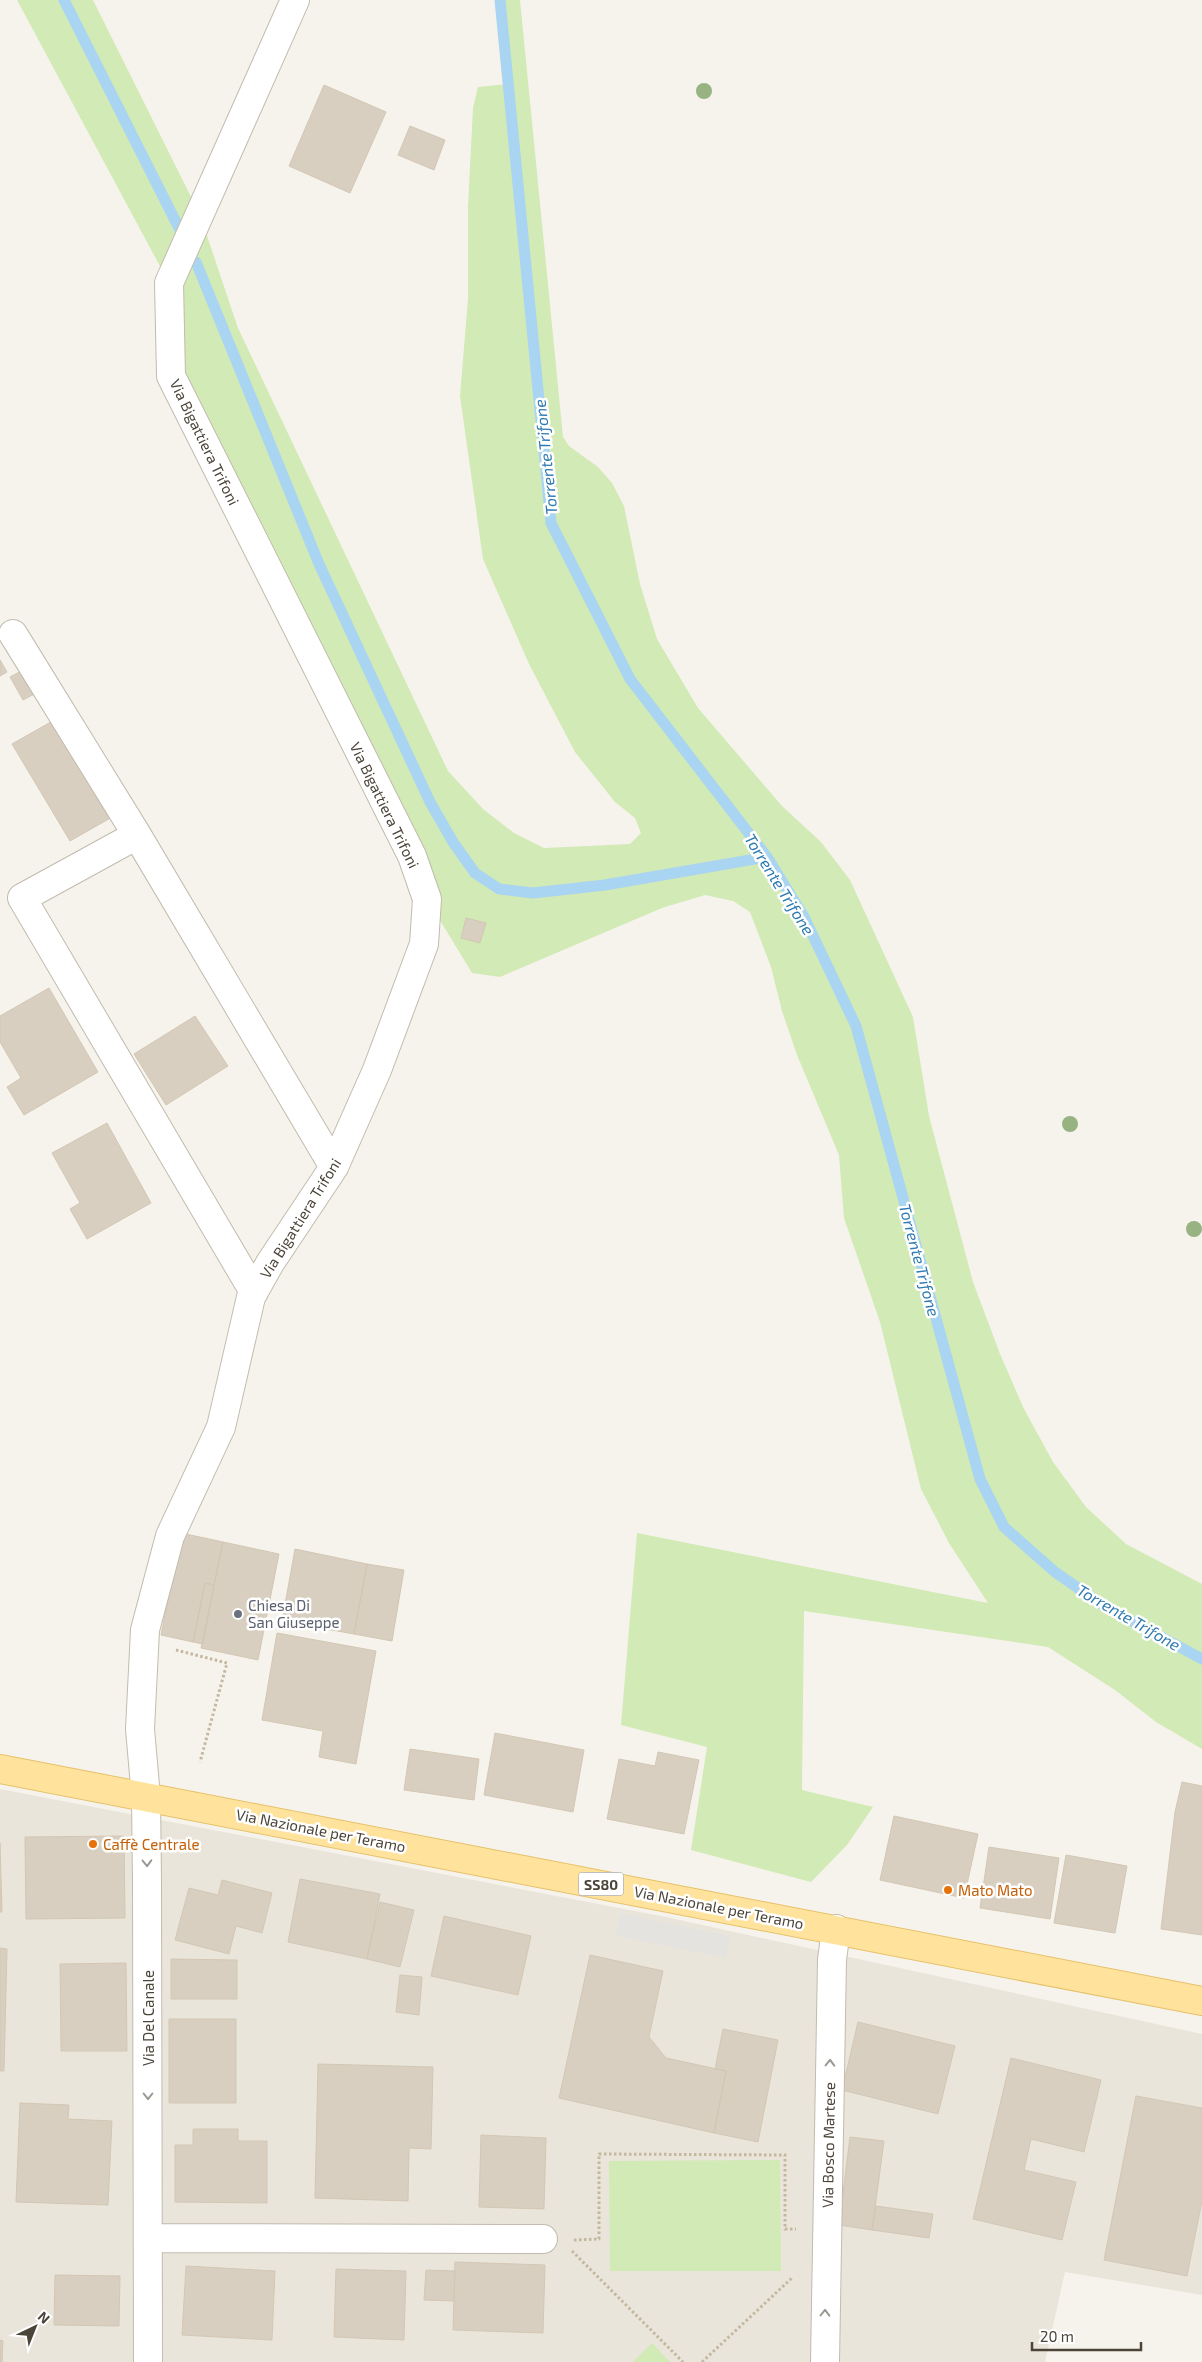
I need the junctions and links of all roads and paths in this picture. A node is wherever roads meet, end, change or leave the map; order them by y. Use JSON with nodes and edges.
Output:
{"nodes":[{"id":1,"x":295,"y":0,"type":"edge"},
{"id":2,"x":13,"y":634,"type":"dead end"},
{"id":3,"x":137,"y":835,"type":"junction"},
{"id":4,"x":334,"y":1167,"type":"junction"},
{"id":5,"x":254,"y":1292,"type":"junction"},
{"id":6,"x":172,"y":1648,"type":"dead end"},
{"id":7,"x":200,"y":1762,"type":"dead end"},
{"id":8,"x":0,"y":1769,"type":"edge"},
{"id":9,"x":146,"y":1797,"type":"junction"},
{"id":10,"x":836,"y":1929,"type":"junction"},
{"id":11,"x":1202,"y":2001,"type":"edge"},
{"id":12,"x":827,"y":2229,"type":"junction"},
{"id":13,"x":149,"y":2238,"type":"junction"},
{"id":14,"x":583,"y":2240,"type":"dead end"},
{"id":15,"x":555,"y":2243,"type":"joint"},
{"id":16,"x":798,"y":2273,"type":"dead end"},
{"id":17,"x":148,"y":2362,"type":"edge"},
{"id":18,"x":683,"y":2362,"type":"edge"},
{"id":19,"x":702,"y":2362,"type":"edge"},
{"id":20,"x":825,"y":2362,"type":"edge"}],
"edges":[{"from":1,"to":4,"type":"street","name":"Via Bigattiera Trifoni"},
{"from":2,"to":3,"type":"street"},
{"from":3,"to":4,"type":"street"},
{"from":3,"to":5,"type":"street"},
{"from":4,"to":5,"type":"street","name":"Via Bigattiera Trifoni"},
{"from":5,"to":9,"type":"street","name":"Via Bigattiera Trifoni"},
{"from":6,"to":7,"type":"path"},
{"from":8,"to":9,"type":"main road","name":"Via Nazionale per Teramo","number":"SS80"},
{"from":9,"to":10,"type":"main road","name":"Via Nazionale per Teramo","number":"SS80"},
{"from":9,"to":13,"type":"street","name":"Via Del Canale","one_way":true},
{"from":10,"to":11,"type":"main road","name":"Via Nazionale per Teramo","number":"SS80"},
{"from":12,"to":10,"type":"street","name":"Via Bosco Martese","one_way":true},
{"from":12,"to":14,"type":"path"},
{"from":20,"to":12,"type":"street","name":"Via Bosco Martese","one_way":true},
{"from":13,"to":15,"type":"street"},
{"from":13,"to":17,"type":"street","name":"Via Del Canale"},
{"from":15,"to":18,"type":"path"},
{"from":16,"to":19,"type":"path"}]}
